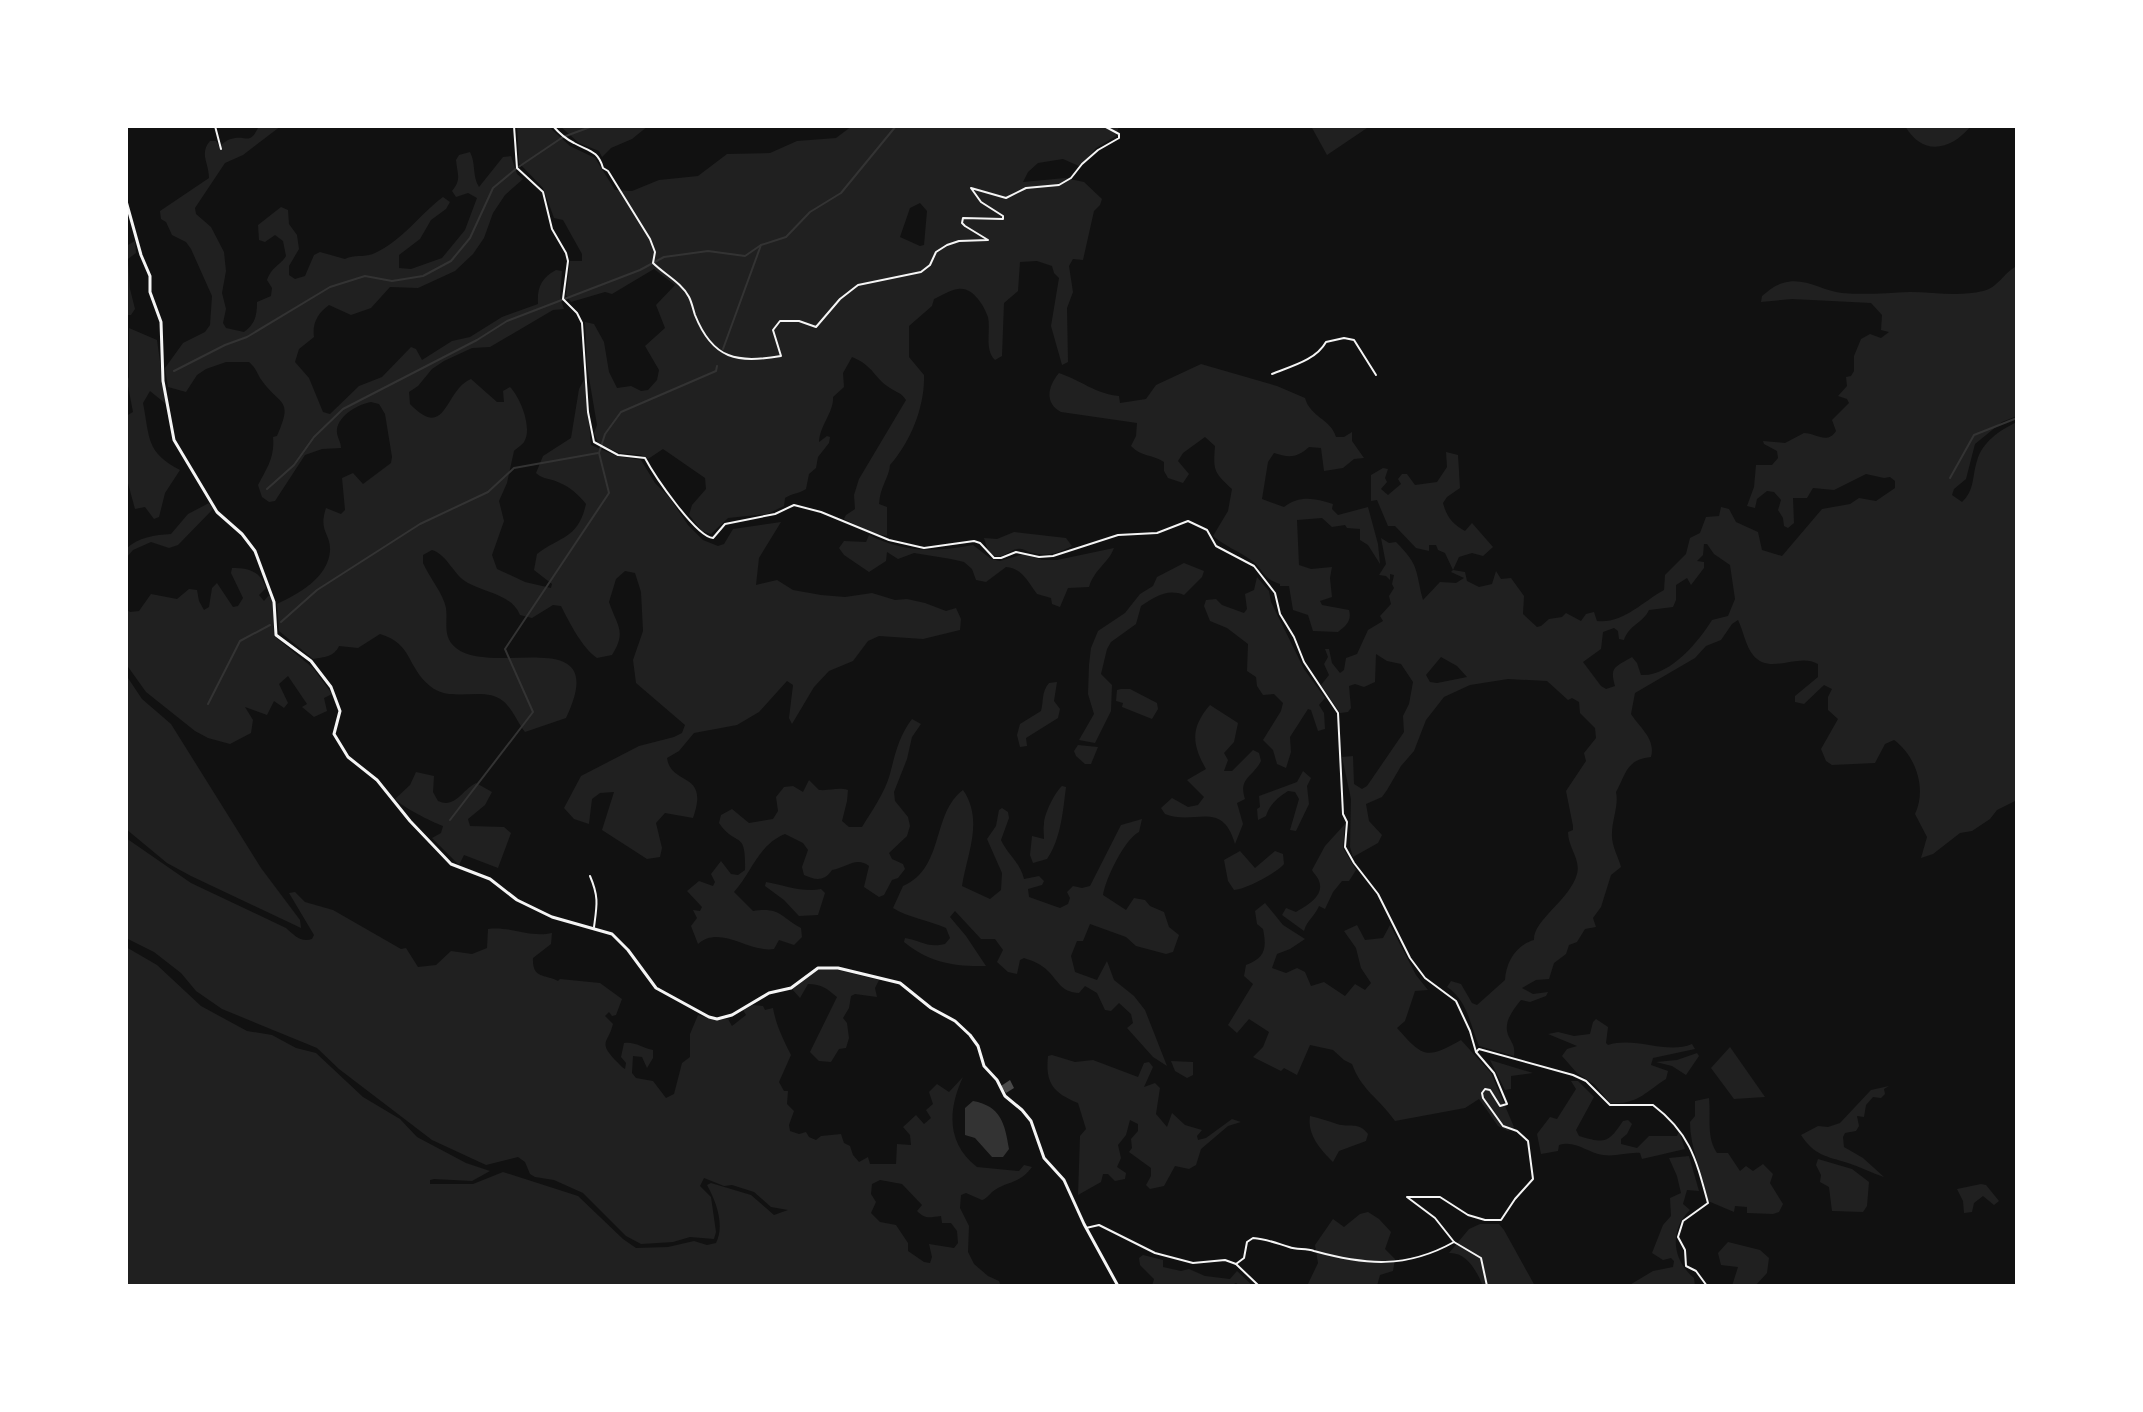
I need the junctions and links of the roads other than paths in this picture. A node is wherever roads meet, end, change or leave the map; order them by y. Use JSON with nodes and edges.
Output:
{"nodes":[{"id":1,"x":215,"y":126,"type":"edge"},
{"id":2,"x":514,"y":126,"type":"edge"},
{"id":3,"x":553,"y":126,"type":"edge"},
{"id":4,"x":1104,"y":126,"type":"edge"},
{"id":5,"x":221,"y":149,"type":"dead end"},
{"id":6,"x":126,"y":201,"type":"edge"},
{"id":7,"x":1272,"y":374,"type":"dead end"},
{"id":8,"x":1376,"y":375,"type":"dead end"},
{"id":9,"x":590,"y":876,"type":"dead end"},
{"id":10,"x":594,"y":928,"type":"junction"},
{"id":11,"x":1476,"y":1052,"type":"junction"},
{"id":12,"x":1086,"y":1228,"type":"junction"},
{"id":13,"x":1454,"y":1242,"type":"junction"},
{"id":14,"x":1236,"y":1264,"type":"junction"},
{"id":15,"x":1118,"y":1286,"type":"edge"},
{"id":16,"x":1259,"y":1286,"type":"edge"},
{"id":17,"x":1487,"y":1286,"type":"edge"},
{"id":18,"x":1707,"y":1286,"type":"edge"}],
"edges":[{"from":1,"to":5,"type":"street"},
{"from":2,"to":11,"type":"street"},
{"from":3,"to":4,"type":"street"},
{"from":6,"to":10,"type":"street"},
{"from":7,"to":8,"type":"street"},
{"from":9,"to":10,"type":"street"},
{"from":10,"to":12,"type":"street"},
{"from":11,"to":13,"type":"street"},
{"from":11,"to":18,"type":"street"},
{"from":12,"to":14,"type":"street"},
{"from":12,"to":15,"type":"street"},
{"from":13,"to":14,"type":"street"},
{"from":13,"to":17,"type":"street"},
{"from":14,"to":16,"type":"street"}]}
